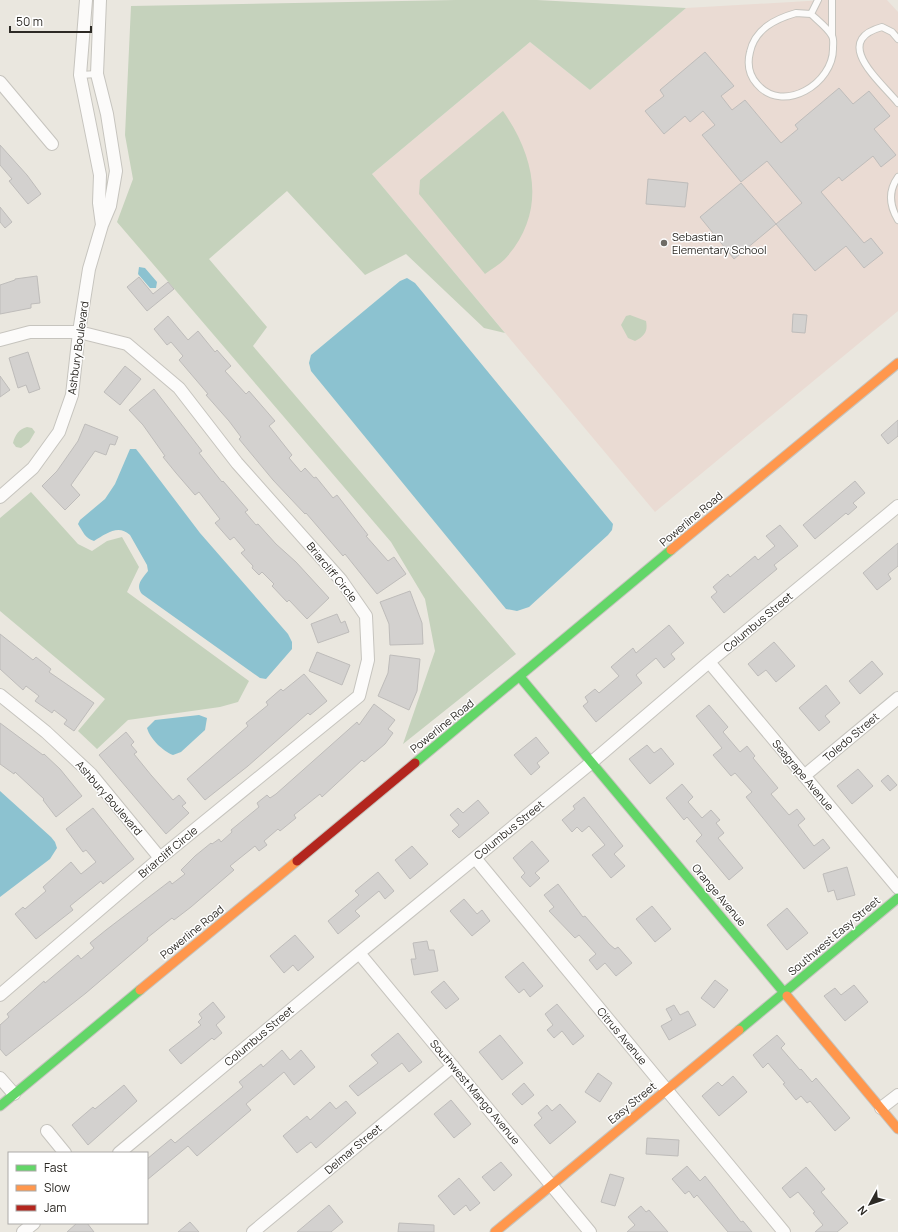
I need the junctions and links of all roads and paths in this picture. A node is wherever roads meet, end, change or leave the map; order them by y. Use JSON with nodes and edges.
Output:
{"nodes":[{"id":1,"x":86,"y":0,"type":"edge"},
{"id":2,"x":100,"y":0,"type":"edge"},
{"id":3,"x":818,"y":0,"type":"edge"},
{"id":4,"x":832,"y":0,"type":"edge"},
{"id":5,"x":811,"y":14,"type":"junction"},
{"id":6,"x":832,"y":36,"type":"junction"},
{"id":7,"x":898,"y":39,"type":"edge"},
{"id":8,"x":97,"y":74,"type":"junction"},
{"id":9,"x":80,"y":75,"type":"junction"},
{"id":10,"x":0,"y":82,"type":"edge"},
{"id":11,"x":898,"y":103,"type":"edge"},
{"id":12,"x":52,"y":144,"type":"dead end"},
{"id":13,"x":108,"y":173,"type":"junction"},
{"id":14,"x":898,"y":177,"type":"edge"},
{"id":15,"x":898,"y":220,"type":"edge"},
{"id":16,"x":102,"y":225,"type":"junction"},
{"id":17,"x":79,"y":332,"type":"junction"},
{"id":18,"x":0,"y":340,"type":"edge"},
{"id":19,"x":898,"y":363,"type":"edge"},
{"id":20,"x":0,"y":497,"type":"edge"},
{"id":21,"x":898,"y":506,"type":"edge"},
{"id":22,"x":709,"y":662,"type":"junction"},
{"id":23,"x":520,"y":677,"type":"junction"},
{"id":24,"x":0,"y":695,"type":"edge"},
{"id":25,"x":898,"y":698,"type":"edge"},
{"id":26,"x":592,"y":762,"type":"junction"},
{"id":27,"x":804,"y":776,"type":"junction"},
{"id":28,"x":160,"y":858,"type":"junction"},
{"id":29,"x":475,"y":858,"type":"junction"},
{"id":30,"x":898,"y":888,"type":"edge"},
{"id":31,"x":898,"y":898,"type":"edge"},
{"id":32,"x":360,"y":953,"type":"junction"},
{"id":33,"x":785,"y":993,"type":"junction"},
{"id":34,"x":0,"y":995,"type":"edge"},
{"id":35,"x":453,"y":1066,"type":"junction"},
{"id":36,"x":0,"y":1078,"type":"edge"},
{"id":37,"x":667,"y":1090,"type":"junction"},
{"id":38,"x":14,"y":1094,"type":"junction"},
{"id":39,"x":898,"y":1095,"type":"edge"},
{"id":40,"x":0,"y":1106,"type":"edge"},
{"id":41,"x":881,"y":1108,"type":"junction"},
{"id":42,"x":898,"y":1129,"type":"edge"},
{"id":43,"x":47,"y":1131,"type":"dead end"},
{"id":44,"x":63,"y":1152,"type":"edge"},
{"id":45,"x":120,"y":1152,"type":"edge"},
{"id":46,"x":551,"y":1185,"type":"junction"},
{"id":47,"x":33,"y":1224,"type":"edge"},
{"id":48,"x":23,"y":1232,"type":"edge"},
{"id":49,"x":253,"y":1232,"type":"edge"},
{"id":50,"x":495,"y":1232,"type":"edge"},
{"id":51,"x":590,"y":1232,"type":"edge"},
{"id":52,"x":784,"y":1232,"type":"edge"}],
"edges":[{"from":1,"to":9,"type":"street","name":"Ashbury Boulevard"},
{"from":2,"to":8,"type":"street","name":"Ashbury Boulevard"},
{"from":3,"to":5,"type":"lane"},
{"from":4,"to":6,"type":"lane"},
{"from":5,"to":6,"type":"lane"},
{"from":5,"to":6,"type":"lane"},
{"from":7,"to":11,"type":"lane"},
{"from":8,"to":9,"type":"lane"},
{"from":8,"to":13,"type":"street","name":"Ashbury Boulevard"},
{"from":9,"to":13,"type":"street","name":"Ashbury Boulevard"},
{"from":10,"to":12,"type":"street"},
{"from":13,"to":16,"type":"street","name":"Ashbury Boulevard"},
{"from":13,"to":16,"type":"street","name":"Ashbury Boulevard"},
{"from":14,"to":15,"type":"lane"},
{"from":16,"to":17,"type":"street","name":"Ashbury Boulevard"},
{"from":17,"to":18,"type":"street","name":"Briarcliff Circle"},
{"from":17,"to":20,"type":"street","name":"Ashbury Boulevard"},
{"from":17,"to":28,"type":"street","name":"Briarcliff Circle"},
{"from":19,"to":23,"type":"street","name":"Powerline Road"},
{"from":21,"to":22,"type":"street","name":"Columbus Street"},
{"from":22,"to":26,"type":"street","name":"Columbus Street"},
{"from":22,"to":27,"type":"street","name":"Seagrape Avenue"},
{"from":23,"to":26,"type":"street","name":"Orange Avenue"},
{"from":23,"to":38,"type":"street","name":"Powerline Road"},
{"from":24,"to":28,"type":"street","name":"Ashbury Boulevard"},
{"from":25,"to":27,"type":"street","name":"Toledo Street"},
{"from":26,"to":29,"type":"street","name":"Columbus Street"},
{"from":26,"to":33,"type":"street","name":"Orange Avenue"},
{"from":27,"to":30,"type":"street","name":"Seagrape Avenue"},
{"from":28,"to":34,"type":"street","name":"Briarcliff Circle"},
{"from":29,"to":32,"type":"street","name":"Columbus Street"},
{"from":29,"to":37,"type":"street","name":"Citrus Avenue"},
{"from":31,"to":33,"type":"street","name":"Southwest Easy Street"},
{"from":32,"to":35,"type":"street","name":"Southwest Mango Avenue"},
{"from":32,"to":45,"type":"street","name":"Columbus Street"},
{"from":33,"to":37,"type":"street","name":"Easy Street"},
{"from":33,"to":41,"type":"street","name":"Orange Avenue"},
{"from":35,"to":46,"type":"street","name":"Southwest Mango Avenue"},
{"from":35,"to":49,"type":"street","name":"Delmar Street"},
{"from":36,"to":38,"type":"street"},
{"from":37,"to":46,"type":"street","name":"Easy Street"},
{"from":37,"to":52,"type":"street","name":"Citrus Avenue"},
{"from":38,"to":40,"type":"street","name":"Powerline Road"},
{"from":39,"to":41,"type":"street"},
{"from":41,"to":42,"type":"street","name":"Orange Avenue"},
{"from":43,"to":44,"type":"street"},
{"from":46,"to":50,"type":"street","name":"Easy Street"},
{"from":46,"to":51,"type":"street","name":"Southwest Mango Avenue"},
{"from":47,"to":48,"type":"street"}]}
